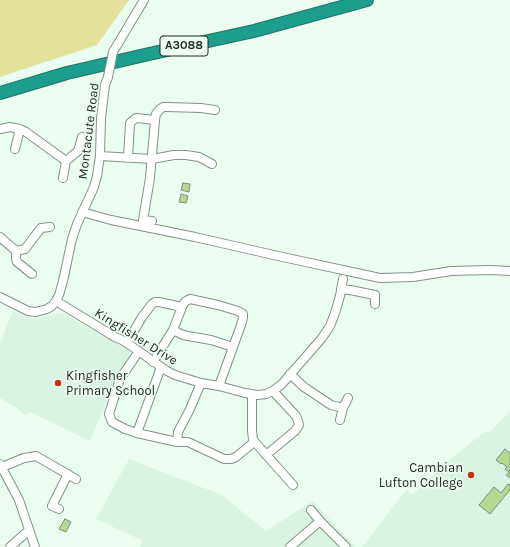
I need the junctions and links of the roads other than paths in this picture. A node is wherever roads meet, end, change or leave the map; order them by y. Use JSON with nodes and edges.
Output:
{"nodes":[{"id":1,"x":144,"y":0,"type":"edge"},
{"id":2,"x":367,"y":0,"type":"edge"},
{"id":3,"x":0,"y":93,"type":"edge"},
{"id":4,"x":215,"y":110,"type":"dead end"},
{"id":5,"x":155,"y":120,"type":"junction"},
{"id":6,"x":0,"y":129,"type":"edge"},
{"id":7,"x":20,"y":129,"type":"junction"},
{"id":8,"x":82,"y":138,"type":"dead end"},
{"id":9,"x":15,"y":149,"type":"dead end"},
{"id":10,"x":100,"y":156,"type":"junction"},
{"id":11,"x":128,"y":158,"type":"junction"},
{"id":12,"x":152,"y":159,"type":"junction"},
{"id":13,"x":66,"y":161,"type":"junction"},
{"id":14,"x":212,"y":164,"type":"dead end"},
{"id":15,"x":63,"y":178,"type":"dead end"},
{"id":16,"x":82,"y":212,"type":"junction"},
{"id":17,"x":116,"y":216,"type":"dead end"},
{"id":18,"x":50,"y":226,"type":"dead end"},
{"id":19,"x":0,"y":237,"type":"edge"},
{"id":20,"x":16,"y":251,"type":"junction"},
{"id":21,"x":510,"y":271,"type":"edge"},
{"id":22,"x":32,"y":274,"type":"dead end"},
{"id":23,"x":343,"y":279,"type":"dead end"},
{"id":24,"x":341,"y":289,"type":"junction"},
{"id":25,"x":0,"y":297,"type":"edge"},
{"id":26,"x":56,"y":302,"type":"junction"},
{"id":27,"x":374,"y":304,"type":"dead end"},
{"id":28,"x":182,"y":307,"type":"junction"},
{"id":29,"x":173,"y":330,"type":"junction"},
{"id":30,"x":127,"y":343,"type":"junction"},
{"id":31,"x":233,"y":347,"type":"junction"},
{"id":32,"x":139,"y":351,"type":"junction"},
{"id":33,"x":153,"y":362,"type":"junction"},
{"id":34,"x":161,"y":367,"type":"junction"},
{"id":35,"x":290,"y":374,"type":"junction"},
{"id":36,"x":201,"y":383,"type":"junction"},
{"id":37,"x":219,"y":386,"type":"junction"},
{"id":38,"x":273,"y":391,"type":"junction"},
{"id":39,"x":252,"y":394,"type":"junction"},
{"id":40,"x":348,"y":398,"type":"dead end"},
{"id":41,"x":343,"y":408,"type":"junction"},
{"id":42,"x":340,"y":420,"type":"dead end"},
{"id":43,"x":137,"y":433,"type":"junction"},
{"id":44,"x":181,"y":442,"type":"junction"},
{"id":45,"x":254,"y":442,"type":"junction"},
{"id":46,"x":266,"y":455,"type":"junction"},
{"id":47,"x":1,"y":466,"type":"edge"},
{"id":48,"x":68,"y":474,"type":"junction"},
{"id":49,"x":76,"y":478,"type":"dead end"},
{"id":50,"x":293,"y":485,"type":"dead end"},
{"id":51,"x":59,"y":509,"type":"dead end"},
{"id":52,"x":311,"y":510,"type":"dead end"},
{"id":53,"x":320,"y":521,"type":"junction"},
{"id":54,"x":29,"y":530,"type":"junction"},
{"id":55,"x":10,"y":547,"type":"edge"},
{"id":56,"x":35,"y":547,"type":"edge"},
{"id":57,"x":290,"y":547,"type":"edge"},
{"id":58,"x":346,"y":547,"type":"edge"}],
"edges":[{"from":1,"to":10,"type":"street","name":"Montacute Road","bridge":true},
{"from":2,"to":3,"type":"highway","number":"A3088"},
{"from":4,"to":5,"type":"street"},
{"from":5,"to":11,"type":"street"},
{"from":5,"to":12,"type":"street"},
{"from":6,"to":7,"type":"street"},
{"from":7,"to":9,"type":"street"},
{"from":7,"to":13,"type":"street"},
{"from":8,"to":13,"type":"street"},
{"from":10,"to":11,"type":"street"},
{"from":10,"to":16,"type":"street","name":"Montacute Road"},
{"from":11,"to":12,"type":"street"},
{"from":12,"to":14,"type":"street"},
{"from":12,"to":17,"type":"street"},
{"from":13,"to":15,"type":"street"},
{"from":16,"to":21,"type":"street"},
{"from":16,"to":26,"type":"street","name":"Montacute Road"},
{"from":18,"to":20,"type":"street"},
{"from":19,"to":20,"type":"street"},
{"from":20,"to":22,"type":"street"},
{"from":23,"to":24,"type":"street"},
{"from":24,"to":27,"type":"street"},
{"from":24,"to":35,"type":"street"},
{"from":25,"to":26,"type":"street"},
{"from":26,"to":30,"type":"street","name":"Kingfisher Drive"},
{"from":28,"to":29,"type":"street"},
{"from":28,"to":30,"type":"street"},
{"from":28,"to":31,"type":"street"},
{"from":29,"to":31,"type":"street"},
{"from":29,"to":33,"type":"street"},
{"from":30,"to":32,"type":"street","name":"Kingfisher Drive"},
{"from":31,"to":37,"type":"street"},
{"from":32,"to":33,"type":"street","name":"Kingfisher Drive"},
{"from":32,"to":43,"type":"street"},
{"from":33,"to":34,"type":"street","name":"Kingfisher Drive"},
{"from":34,"to":36,"type":"street","name":"Kingfisher Drive"},
{"from":34,"to":43,"type":"street"},
{"from":35,"to":38,"type":"street"},
{"from":35,"to":41,"type":"street"},
{"from":36,"to":37,"type":"street","name":"Kingfisher Drive"},
{"from":36,"to":44,"type":"street"},
{"from":37,"to":39,"type":"street","name":"Kingfisher Drive"},
{"from":38,"to":39,"type":"street","name":"Kingfisher Drive"},
{"from":38,"to":46,"type":"street"},
{"from":39,"to":45,"type":"street"},
{"from":40,"to":41,"type":"street"},
{"from":41,"to":42,"type":"street"},
{"from":43,"to":44,"type":"street"},
{"from":44,"to":45,"type":"street"},
{"from":45,"to":46,"type":"street"},
{"from":46,"to":50,"type":"street"},
{"from":47,"to":48,"type":"street"},
{"from":47,"to":54,"type":"street"},
{"from":48,"to":49,"type":"street"},
{"from":48,"to":51,"type":"street"},
{"from":52,"to":53,"type":"street"},
{"from":53,"to":57,"type":"street"},
{"from":53,"to":58,"type":"street"},
{"from":54,"to":55,"type":"street"},
{"from":54,"to":56,"type":"street"}]}
